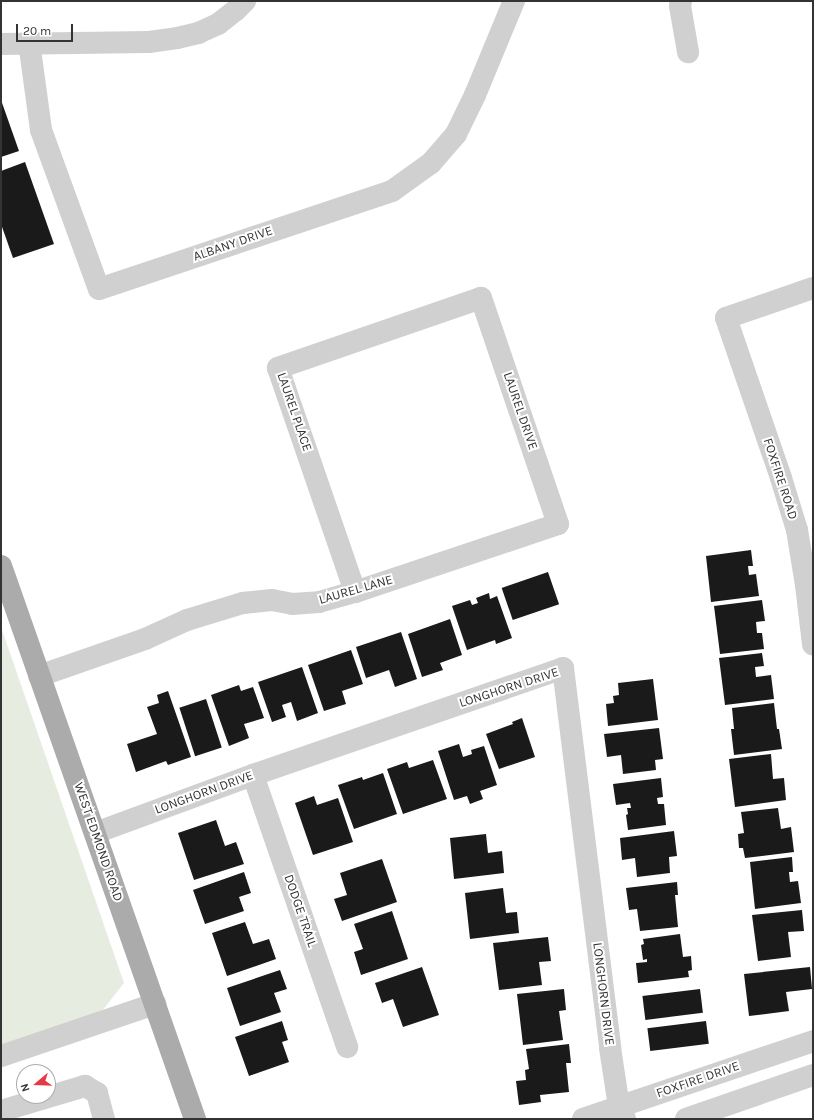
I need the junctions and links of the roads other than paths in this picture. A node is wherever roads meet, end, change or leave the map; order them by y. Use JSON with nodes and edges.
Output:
{"nodes":[{"id":1,"x":244,"y":1,"type":"edge"},
{"id":2,"x":514,"y":1,"type":"edge"},
{"id":3,"x":682,"y":1,"type":"edge"},
{"id":4,"x":29,"y":42,"type":"junction"},
{"id":5,"x":1,"y":44,"type":"edge"},
{"id":6,"x":688,"y":52,"type":"dead end"},
{"id":7,"x":813,"y":288,"type":"edge"},
{"id":8,"x":481,"y":298,"type":"joint"},
{"id":9,"x":558,"y":524,"type":"joint"},
{"id":10,"x":805,"y":529,"type":"edge"},
{"id":11,"x":1,"y":566,"type":"edge"},
{"id":12,"x":355,"y":592,"type":"junction"},
{"id":13,"x":813,"y":645,"type":"edge"},
{"id":14,"x":39,"y":676,"type":"junction"},
{"id":15,"x":253,"y":775,"type":"junction"},
{"id":16,"x":95,"y":833,"type":"junction"},
{"id":17,"x":155,"y":1004,"type":"junction"},
{"id":18,"x":813,"y":1041,"type":"edge"},
{"id":19,"x":347,"y":1047,"type":"dead end"},
{"id":20,"x":1,"y":1056,"type":"edge"},
{"id":21,"x":813,"y":1075,"type":"edge"},
{"id":22,"x":1,"y":1111,"type":"edge"},
{"id":23,"x":622,"y":1113,"type":"edge"},
{"id":24,"x":104,"y":1119,"type":"edge"},
{"id":25,"x":195,"y":1119,"type":"edge"},
{"id":26,"x":582,"y":1119,"type":"edge"},
{"id":27,"x":686,"y":1119,"type":"edge"}],
"edges":[{"from":1,"to":4,"type":"street"},
{"from":2,"to":4,"type":"street","name":"ALBANY DRIVE"},
{"from":3,"to":6,"type":"street"},
{"from":4,"to":5,"type":"street"},
{"from":7,"to":10,"type":"street","name":"FOXFIRE ROAD"},
{"from":8,"to":9,"type":"street","name":"LAUREL DRIVE"},
{"from":8,"to":12,"type":"street","name":"LAUREL PLACE"},
{"from":9,"to":12,"type":"street","name":"LAUREL LANE"},
{"from":10,"to":13,"type":"street","name":"FOXFIRE ROAD"},
{"from":11,"to":14,"type":"main road","name":"WEST EDMOND ROAD"},
{"from":12,"to":14,"type":"street","name":"LAUREL LANE"},
{"from":14,"to":16,"type":"main road","name":"WEST EDMOND ROAD"},
{"from":15,"to":16,"type":"street","name":"LONGHORN DRIVE"},
{"from":15,"to":19,"type":"street","name":"DODGE TRAIL"},
{"from":15,"to":23,"type":"street","name":"LONGHORN DRIVE"},
{"from":16,"to":17,"type":"main road","name":"WEST EDMOND ROAD"},
{"from":17,"to":20,"type":"street"},
{"from":17,"to":25,"type":"main road","name":"WEST EDMOND ROAD"},
{"from":18,"to":23,"type":"street","name":"FOXFIRE DRIVE"},
{"from":21,"to":27,"type":"street"},
{"from":22,"to":24,"type":"street"},
{"from":23,"to":26,"type":"street","name":"FOXFIRE DRIVE"}]}
